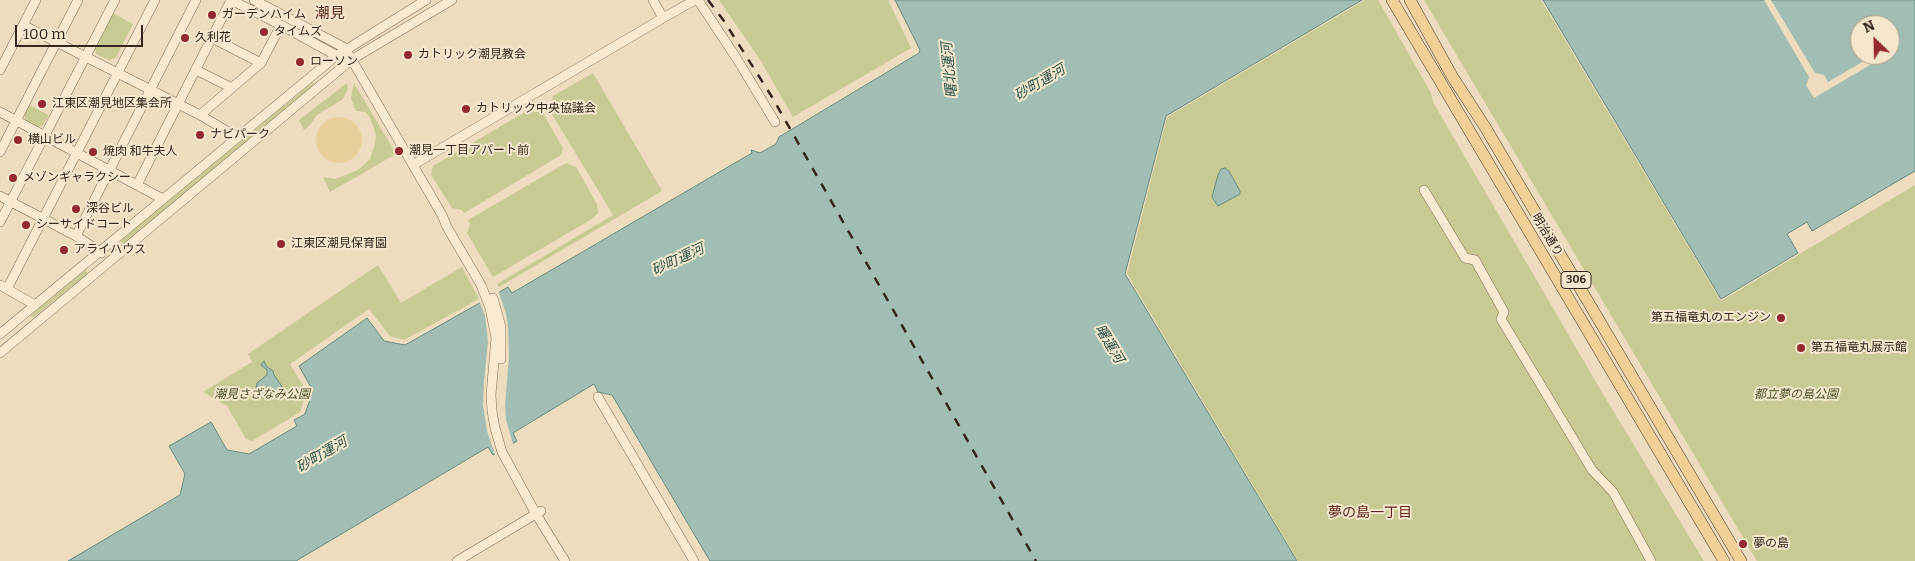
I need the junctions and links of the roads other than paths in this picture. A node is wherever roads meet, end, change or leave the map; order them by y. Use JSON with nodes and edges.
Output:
{"nodes":[{"id":1,"x":36,"y":0,"type":"edge"},
{"id":2,"x":78,"y":0,"type":"edge"},
{"id":3,"x":115,"y":0,"type":"edge"},
{"id":4,"x":155,"y":0,"type":"edge"},
{"id":5,"x":196,"y":0,"type":"edge"},
{"id":6,"x":231,"y":0,"type":"edge"},
{"id":7,"x":254,"y":0,"type":"edge"},
{"id":8,"x":426,"y":0,"type":"edge"},
{"id":9,"x":452,"y":0,"type":"edge"},
{"id":10,"x":653,"y":0,"type":"edge"},
{"id":11,"x":697,"y":0,"type":"edge"},
{"id":12,"x":1392,"y":0,"type":"edge"},
{"id":13,"x":1410,"y":0,"type":"edge"},
{"id":14,"x":663,"y":18,"type":"junction"},
{"id":15,"x":281,"y":24,"type":"junction"},
{"id":16,"x":23,"y":25,"type":"junction"},
{"id":17,"x":212,"y":38,"type":"junction"},
{"id":18,"x":57,"y":42,"type":"junction"},
{"id":19,"x":345,"y":48,"type":"junction"},
{"id":20,"x":86,"y":56,"type":"junction"},
{"id":21,"x":336,"y":56,"type":"junction"},
{"id":22,"x":351,"y":60,"type":"junction"},
{"id":23,"x":261,"y":64,"type":"junction"},
{"id":24,"x":0,"y":70,"type":"edge"},
{"id":25,"x":196,"y":70,"type":"junction"},
{"id":26,"x":118,"y":73,"type":"junction"},
{"id":27,"x":232,"y":88,"type":"junction"},
{"id":28,"x":150,"y":91,"type":"junction"},
{"id":29,"x":178,"y":105,"type":"junction"},
{"id":30,"x":0,"y":112,"type":"edge"},
{"id":31,"x":200,"y":115,"type":"junction"},
{"id":32,"x":16,"y":121,"type":"junction"},
{"id":33,"x":775,"y":122,"type":"dead end"},
{"id":34,"x":44,"y":136,"type":"junction"},
{"id":35,"x":237,"y":137,"type":"junction"},
{"id":36,"x":0,"y":152,"type":"edge"},
{"id":37,"x":77,"y":153,"type":"junction"},
{"id":38,"x":413,"y":165,"type":"junction"},
{"id":39,"x":109,"y":170,"type":"junction"},
{"id":40,"x":137,"y":185,"type":"junction"},
{"id":41,"x":1424,"y":190,"type":"dead end"},
{"id":42,"x":0,"y":196,"type":"edge"},
{"id":43,"x":163,"y":199,"type":"junction"},
{"id":44,"x":10,"y":202,"type":"junction"},
{"id":45,"x":43,"y":219,"type":"junction"},
{"id":46,"x":0,"y":222,"type":"edge"},
{"id":47,"x":76,"y":236,"type":"junction"},
{"id":48,"x":100,"y":250,"type":"junction"},
{"id":49,"x":110,"y":261,"type":"junction"},
{"id":50,"x":4,"y":287,"type":"edge"},
{"id":51,"x":35,"y":305,"type":"junction"},
{"id":52,"x":0,"y":334,"type":"edge"},
{"id":53,"x":0,"y":353,"type":"edge"},
{"id":54,"x":598,"y":397,"type":"dead end"},
{"id":55,"x":538,"y":512,"type":"junction"},
{"id":56,"x":457,"y":561,"type":"edge"},
{"id":57,"x":565,"y":561,"type":"edge"},
{"id":58,"x":569,"y":561,"type":"edge"},
{"id":59,"x":694,"y":561,"type":"edge"},
{"id":60,"x":1651,"y":561,"type":"edge"},
{"id":61,"x":1724,"y":561,"type":"edge"},
{"id":62,"x":1741,"y":561,"type":"edge"}],
"edges":[{"from":1,"to":16,"type":"street"},
{"from":2,"to":18,"type":"street"},
{"from":3,"to":20,"type":"street"},
{"from":4,"to":26,"type":"street"},
{"from":5,"to":28,"type":"street"},
{"from":6,"to":15,"type":"street"},
{"from":6,"to":17,"type":"street"},
{"from":7,"to":19,"type":"street"},
{"from":8,"to":19,"type":"street"},
{"from":9,"to":22,"type":"street"},
{"from":10,"to":14,"type":"street"},
{"from":11,"to":14,"type":"street"},
{"from":11,"to":33,"type":"street"},
{"from":12,"to":61,"type":"main road","name":"明治通り","number":"306"},
{"from":13,"to":62,"type":"main road","name":"明治通り","number":"306"},
{"from":14,"to":38,"type":"street"},
{"from":15,"to":21,"type":"street"},
{"from":15,"to":23,"type":"street"},
{"from":16,"to":18,"type":"street"},
{"from":16,"to":24,"type":"street"},
{"from":17,"to":23,"type":"street"},
{"from":17,"to":25,"type":"street"},
{"from":18,"to":20,"type":"street"},
{"from":18,"to":32,"type":"street"},
{"from":19,"to":21,"type":"street"},
{"from":19,"to":22,"type":"street"},
{"from":20,"to":26,"type":"street"},
{"from":20,"to":34,"type":"street"},
{"from":21,"to":22,"type":"street"},
{"from":21,"to":35,"type":"street"},
{"from":22,"to":38,"type":"street"},
{"from":22,"to":49,"type":"street"},
{"from":23,"to":27,"type":"street"},
{"from":25,"to":27,"type":"street"},
{"from":25,"to":29,"type":"street"},
{"from":26,"to":28,"type":"street"},
{"from":26,"to":37,"type":"street"},
{"from":27,"to":31,"type":"street"},
{"from":28,"to":29,"type":"street"},
{"from":28,"to":39,"type":"street"},
{"from":29,"to":31,"type":"street"},
{"from":29,"to":40,"type":"street"},
{"from":30,"to":32,"type":"street"},
{"from":31,"to":35,"type":"street"},
{"from":32,"to":34,"type":"street"},
{"from":32,"to":36,"type":"street"},
{"from":34,"to":37,"type":"street"},
{"from":34,"to":44,"type":"street"},
{"from":35,"to":43,"type":"street"},
{"from":37,"to":39,"type":"street"},
{"from":37,"to":45,"type":"street"},
{"from":38,"to":55,"type":"street"},
{"from":39,"to":40,"type":"street"},
{"from":39,"to":47,"type":"street"},
{"from":40,"to":43,"type":"street"},
{"from":41,"to":60,"type":"street"},
{"from":42,"to":44,"type":"street"},
{"from":43,"to":48,"type":"street"},
{"from":44,"to":45,"type":"street"},
{"from":44,"to":46,"type":"street"},
{"from":45,"to":47,"type":"street"},
{"from":45,"to":50,"type":"street"},
{"from":47,"to":48,"type":"street"},
{"from":48,"to":49,"type":"street"},
{"from":48,"to":51,"type":"street"},
{"from":49,"to":53,"type":"street"},
{"from":50,"to":51,"type":"street"},
{"from":51,"to":52,"type":"street"},
{"from":54,"to":59,"type":"street"},
{"from":55,"to":56,"type":"street"},
{"from":55,"to":57,"type":"street"},
{"from":55,"to":58,"type":"street"}]}
